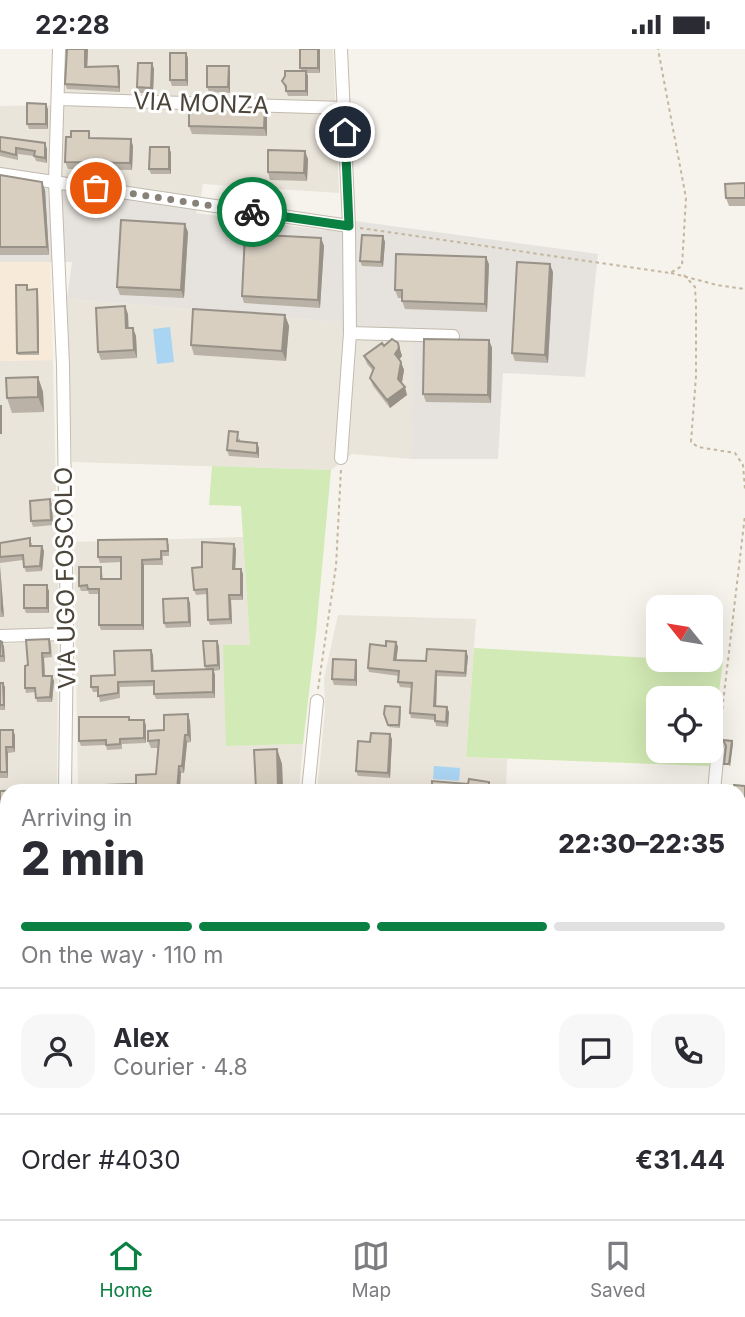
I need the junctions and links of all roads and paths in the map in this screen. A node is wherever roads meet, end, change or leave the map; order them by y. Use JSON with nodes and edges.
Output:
{"nodes":[{"id":1,"x":59,"y":49,"type":"edge"},
{"id":2,"x":341,"y":49,"type":"edge"},
{"id":3,"x":658,"y":49,"type":"edge"},
{"id":4,"x":59,"y":99,"type":"junction"},
{"id":5,"x":344,"y":108,"type":"junction"},
{"id":6,"x":0,"y":174,"type":"edge"},
{"id":7,"x":55,"y":181,"type":"junction"},
{"id":8,"x":349,"y":226,"type":"junction"},
{"id":9,"x":670,"y":273,"type":"junction"},
{"id":10,"x":684,"y":275,"type":"junction"},
{"id":11,"x":745,"y":289,"type":"edge"},
{"id":12,"x":350,"y":333,"type":"junction"},
{"id":13,"x":453,"y":336,"type":"edge"},
{"id":14,"x":341,"y":458,"type":"joint"},
{"id":15,"x":745,"y":489,"type":"edge"},
{"id":16,"x":745,"y":515,"type":"edge"},
{"id":17,"x":67,"y":634,"type":"junction"},
{"id":18,"x":0,"y":636,"type":"edge"},
{"id":19,"x":317,"y":701,"type":"joint"},
{"id":20,"x":723,"y":706,"type":"edge"},
{"id":21,"x":717,"y":763,"type":"edge"},
{"id":22,"x":65,"y":784,"type":"edge"},
{"id":23,"x":310,"y":784,"type":"edge"},
{"id":24,"x":715,"y":784,"type":"edge"}],
"edges":[{"from":1,"to":4,"type":"street","name":"VIA UGO FOSCOLO"},
{"from":2,"to":5,"type":"street"},
{"from":3,"to":9,"type":"path"},
{"from":4,"to":5,"type":"street","name":"VIA MONZA"},
{"from":4,"to":7,"type":"street","name":"VIA UGO FOSCOLO"},
{"from":5,"to":8,"type":"street"},
{"from":6,"to":7,"type":"street"},
{"from":7,"to":8,"type":"street"},
{"from":7,"to":17,"type":"street","name":"VIA UGO FOSCOLO"},
{"from":8,"to":9,"type":"path"},
{"from":8,"to":12,"type":"street"},
{"from":9,"to":10,"type":"path"},
{"from":10,"to":11,"type":"path"},
{"from":10,"to":15,"type":"path"},
{"from":12,"to":13,"type":"street"},
{"from":12,"to":14,"type":"street"},
{"from":14,"to":19,"type":"path"},
{"from":16,"to":20,"type":"path"},
{"from":17,"to":18,"type":"street"},
{"from":17,"to":22,"type":"street","name":"VIA UGO FOSCOLO"},
{"from":19,"to":23,"type":"street"},
{"from":21,"to":24,"type":"street"}]}
